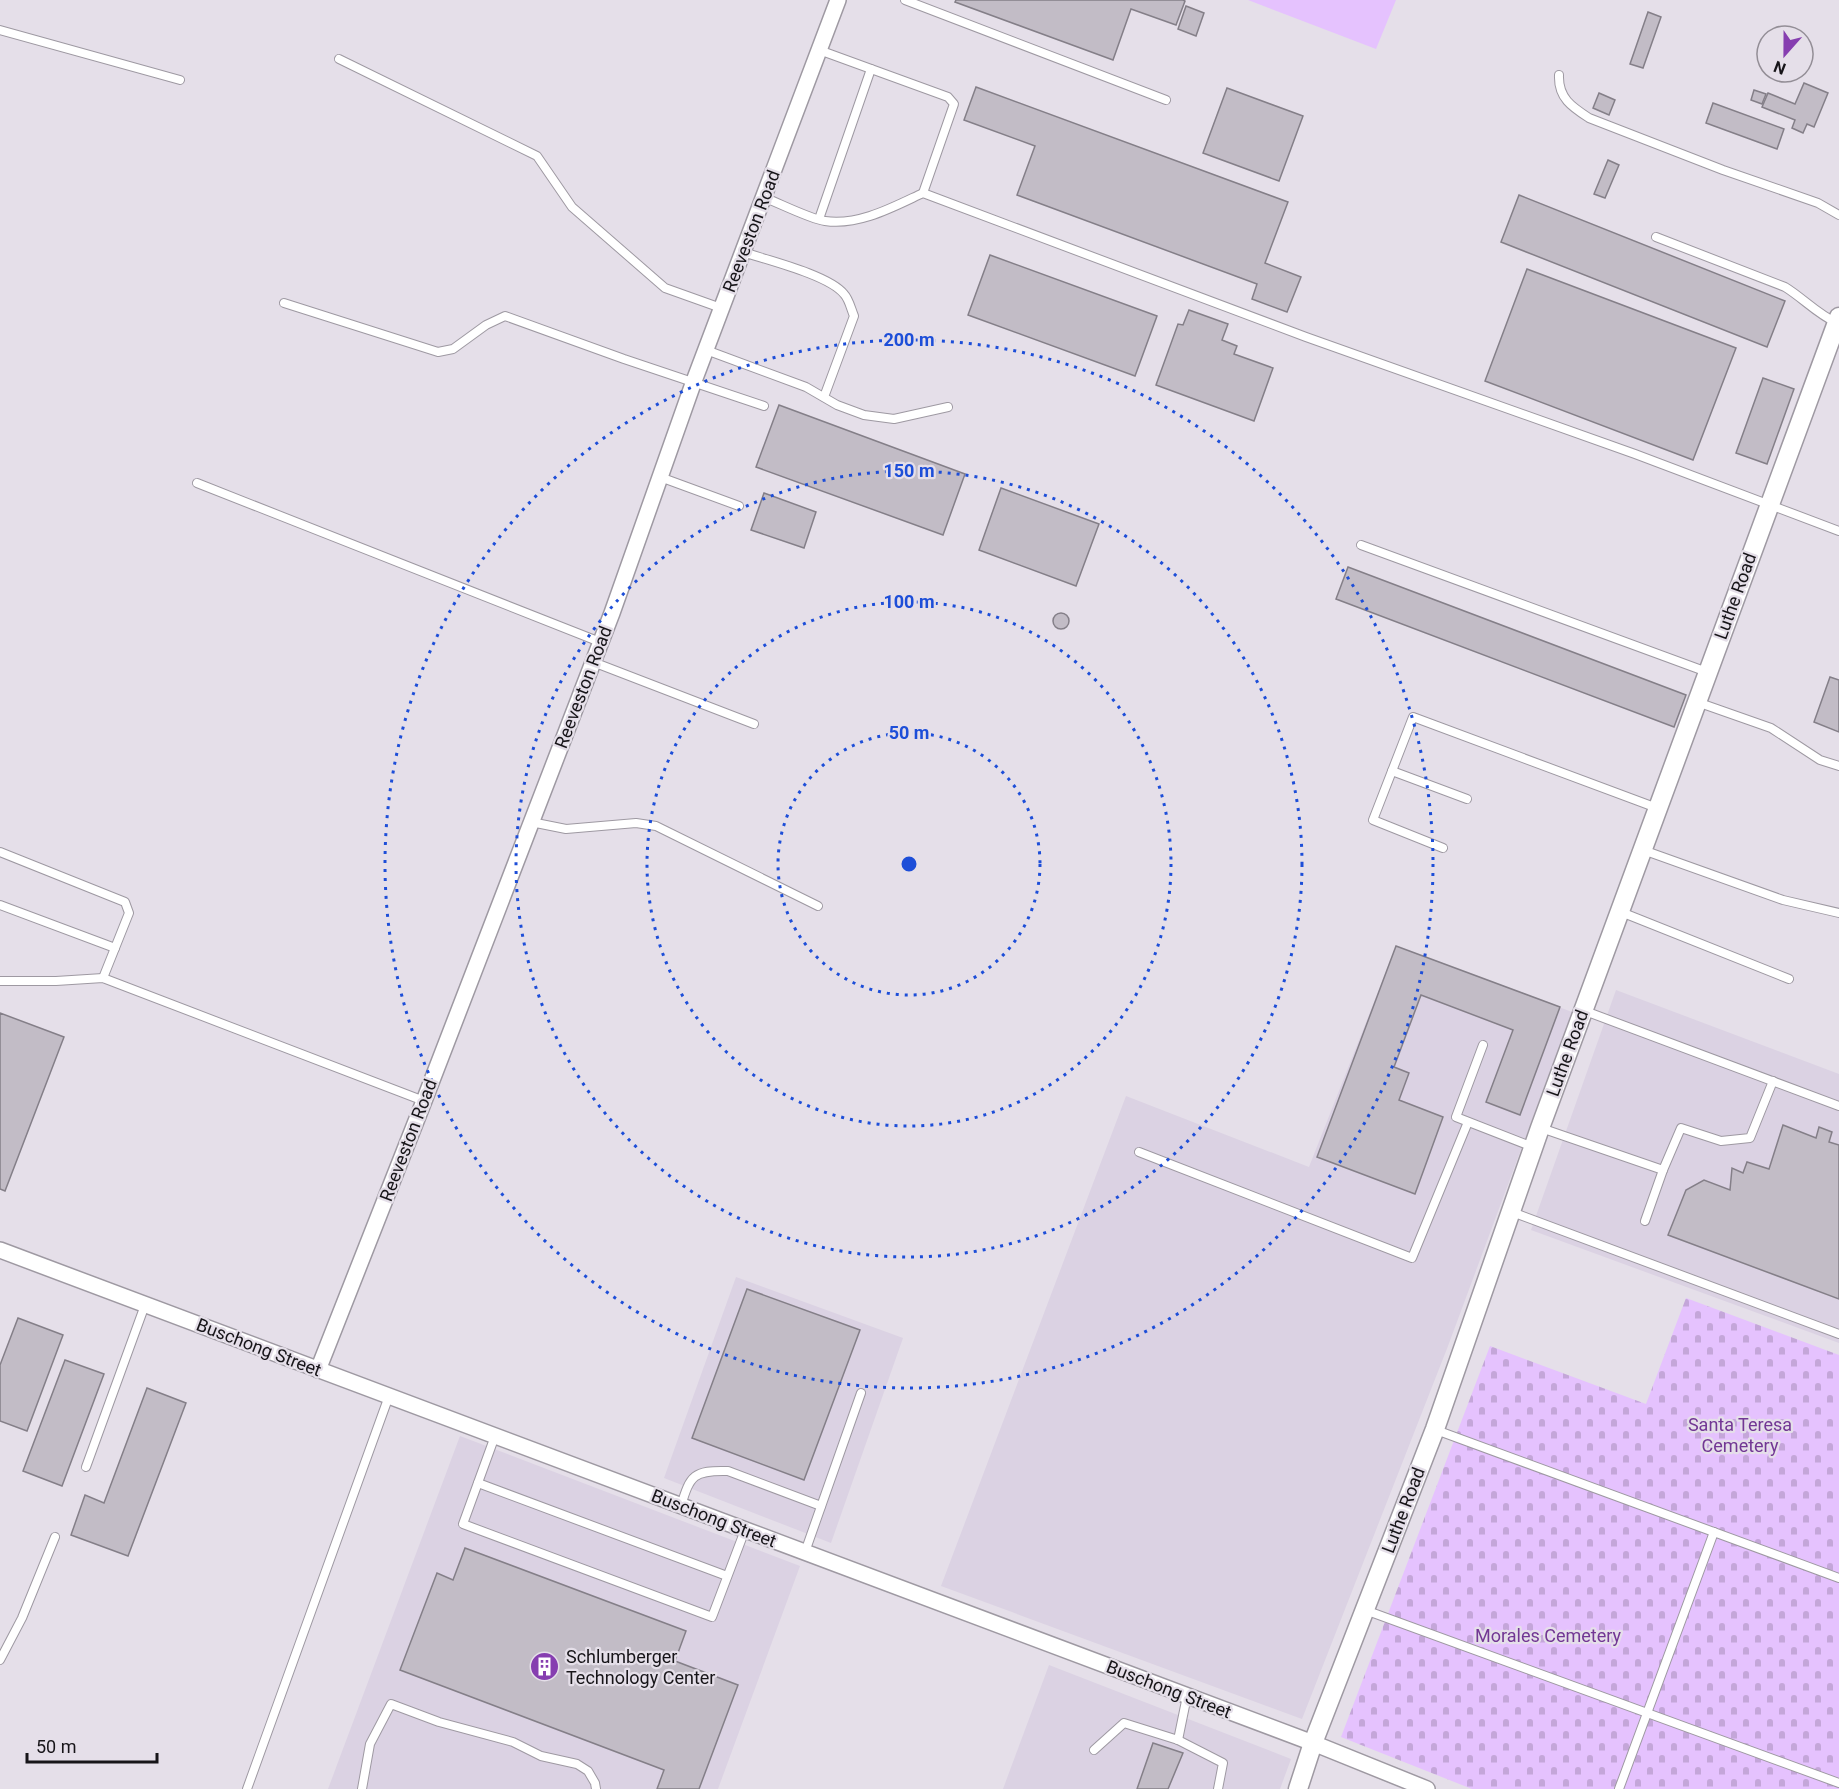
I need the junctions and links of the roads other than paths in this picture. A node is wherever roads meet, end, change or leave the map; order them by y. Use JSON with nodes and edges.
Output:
{"nodes":[{"id":1,"x":838,"y":0,"type":"edge"},
{"id":2,"x":911,"y":1,"type":"edge"},
{"id":3,"x":0,"y":30,"type":"edge"},
{"id":4,"x":819,"y":50,"type":"junction"},
{"id":5,"x":339,"y":58,"type":"dead end"},
{"id":6,"x":871,"y":69,"type":"junction"},
{"id":7,"x":1559,"y":75,"type":"dead end"},
{"id":8,"x":180,"y":80,"type":"dead end"},
{"id":9,"x":1166,"y":100,"type":"dead end"},
{"id":10,"x":923,"y":193,"type":"junction"},
{"id":11,"x":763,"y":197,"type":"junction"},
{"id":12,"x":1839,"y":215,"type":"edge"},
{"id":13,"x":819,"y":219,"type":"junction"},
{"id":14,"x":1656,"y":237,"type":"dead end"},
{"id":15,"x":743,"y":252,"type":"junction"},
{"id":16,"x":284,"y":303,"type":"dead end"},
{"id":17,"x":721,"y":308,"type":"junction"},
{"id":18,"x":1838,"y":320,"type":"edge"},
{"id":19,"x":706,"y":350,"type":"junction"},
{"id":20,"x":694,"y":381,"type":"junction"},
{"id":21,"x":824,"y":397,"type":"junction"},
{"id":22,"x":764,"y":406,"type":"dead end"},
{"id":23,"x":948,"y":407,"type":"dead end"},
{"id":24,"x":660,"y":477,"type":"junction"},
{"id":25,"x":197,"y":483,"type":"dead end"},
{"id":26,"x":1768,"y":505,"type":"junction"},
{"id":27,"x":739,"y":506,"type":"dead end"},
{"id":28,"x":1839,"y":531,"type":"edge"},
{"id":29,"x":1361,"y":545,"type":"dead end"},
{"id":30,"x":600,"y":642,"type":"junction"},
{"id":31,"x":593,"y":662,"type":"junction"},
{"id":32,"x":1707,"y":672,"type":"junction"},
{"id":33,"x":1696,"y":702,"type":"junction"},
{"id":34,"x":754,"y":723,"type":"dead end"},
{"id":35,"x":1839,"y":766,"type":"edge"},
{"id":36,"x":1392,"y":771,"type":"junction"},
{"id":37,"x":1467,"y":799,"type":"dead end"},
{"id":38,"x":1657,"y":808,"type":"junction"},
{"id":39,"x":531,"y":822,"type":"junction"},
{"id":40,"x":1443,"y":848,"type":"dead end"},
{"id":41,"x":1642,"y":850,"type":"junction"},
{"id":42,"x":0,"y":852,"type":"edge"},
{"id":43,"x":0,"y":905,"type":"edge"},
{"id":44,"x":818,"y":906,"type":"dead end"},
{"id":45,"x":1619,"y":911,"type":"junction"},
{"id":46,"x":1839,"y":913,"type":"edge"},
{"id":47,"x":115,"y":948,"type":"junction"},
{"id":48,"x":103,"y":978,"type":"junction"},
{"id":49,"x":1789,"y":979,"type":"dead end"},
{"id":50,"x":0,"y":981,"type":"edge"},
{"id":51,"x":1583,"y":1010,"type":"junction"},
{"id":52,"x":1483,"y":1045,"type":"dead end"},
{"id":53,"x":1773,"y":1082,"type":"junction"},
{"id":54,"x":424,"y":1101,"type":"junction"},
{"id":55,"x":1839,"y":1106,"type":"edge"},
{"id":56,"x":1468,"y":1122,"type":"junction"},
{"id":57,"x":1540,"y":1128,"type":"junction"},
{"id":58,"x":1533,"y":1147,"type":"junction"},
{"id":59,"x":1139,"y":1152,"type":"dead end"},
{"id":60,"x":1663,"y":1170,"type":"junction"},
{"id":61,"x":1510,"y":1212,"type":"junction"},
{"id":62,"x":1645,"y":1221,"type":"dead end"},
{"id":63,"x":0,"y":1250,"type":"edge"},
{"id":64,"x":145,"y":1305,"type":"junction"},
{"id":65,"x":1839,"y":1334,"type":"edge"},
{"id":66,"x":318,"y":1370,"type":"junction"},
{"id":67,"x":861,"y":1393,"type":"dead end"},
{"id":68,"x":389,"y":1396,"type":"junction"},
{"id":69,"x":1435,"y":1429,"type":"junction"},
{"id":70,"x":495,"y":1436,"type":"junction"},
{"id":71,"x":86,"y":1467,"type":"dead end"},
{"id":72,"x":478,"y":1484,"type":"junction"},
{"id":73,"x":681,"y":1506,"type":"junction"},
{"id":74,"x":821,"y":1506,"type":"junction"},
{"id":75,"x":745,"y":1530,"type":"junction"},
{"id":76,"x":1714,"y":1532,"type":"junction"},
{"id":77,"x":55,"y":1537,"type":"dead end"},
{"id":78,"x":805,"y":1552,"type":"junction"},
{"id":79,"x":727,"y":1576,"type":"junction"},
{"id":80,"x":1839,"y":1578,"type":"edge"},
{"id":81,"x":1365,"y":1610,"type":"junction"},
{"id":82,"x":0,"y":1660,"type":"edge"},
{"id":83,"x":1187,"y":1696,"type":"junction"},
{"id":84,"x":1647,"y":1713,"type":"junction"},
{"id":85,"x":1178,"y":1740,"type":"junction"},
{"id":86,"x":1313,"y":1743,"type":"junction"},
{"id":87,"x":1095,"y":1750,"type":"dead end"},
{"id":88,"x":1839,"y":1783,"type":"edge"},
{"id":89,"x":247,"y":1789,"type":"edge"},
{"id":90,"x":362,"y":1789,"type":"edge"},
{"id":91,"x":596,"y":1789,"type":"edge"},
{"id":92,"x":1218,"y":1789,"type":"edge"},
{"id":93,"x":1298,"y":1789,"type":"edge"},
{"id":94,"x":1427,"y":1789,"type":"edge"},
{"id":95,"x":1619,"y":1789,"type":"edge"}],
"edges":[{"from":1,"to":4,"type":"street","name":"Reeveston Road"},
{"from":2,"to":9,"type":"lane"},
{"from":3,"to":8,"type":"lane"},
{"from":4,"to":6,"type":"lane"},
{"from":4,"to":11,"type":"street","name":"Reeveston Road"},
{"from":5,"to":17,"type":"lane"},
{"from":6,"to":10,"type":"lane"},
{"from":6,"to":13,"type":"lane"},
{"from":7,"to":12,"type":"lane"},
{"from":10,"to":13,"type":"lane"},
{"from":10,"to":26,"type":"lane"},
{"from":11,"to":13,"type":"lane"},
{"from":11,"to":15,"type":"street","name":"Reeveston Road"},
{"from":14,"to":18,"type":"lane"},
{"from":15,"to":17,"type":"street","name":"Reeveston Road"},
{"from":15,"to":21,"type":"lane"},
{"from":16,"to":20,"type":"lane"},
{"from":17,"to":19,"type":"street","name":"Reeveston Road"},
{"from":18,"to":26,"type":"street","name":"Luthe Road"},
{"from":19,"to":20,"type":"street","name":"Reeveston Road"},
{"from":19,"to":21,"type":"lane"},
{"from":20,"to":22,"type":"lane"},
{"from":20,"to":24,"type":"street","name":"Reeveston Road"},
{"from":21,"to":23,"type":"lane"},
{"from":24,"to":27,"type":"lane"},
{"from":24,"to":30,"type":"street","name":"Reeveston Road"},
{"from":25,"to":30,"type":"lane"},
{"from":26,"to":28,"type":"lane"},
{"from":26,"to":32,"type":"street","name":"Luthe Road"},
{"from":29,"to":32,"type":"lane"},
{"from":30,"to":31,"type":"street","name":"Reeveston Road"},
{"from":31,"to":34,"type":"lane"},
{"from":31,"to":39,"type":"street","name":"Reeveston Road"},
{"from":32,"to":33,"type":"street","name":"Luthe Road"},
{"from":33,"to":35,"type":"lane"},
{"from":33,"to":38,"type":"street","name":"Luthe Road"},
{"from":36,"to":37,"type":"lane"},
{"from":36,"to":38,"type":"lane"},
{"from":36,"to":40,"type":"lane"},
{"from":38,"to":41,"type":"street","name":"Luthe Road"},
{"from":39,"to":44,"type":"lane"},
{"from":39,"to":54,"type":"street","name":"Reeveston Road"},
{"from":41,"to":45,"type":"street","name":"Luthe Road"},
{"from":41,"to":46,"type":"lane"},
{"from":42,"to":47,"type":"lane"},
{"from":43,"to":47,"type":"lane"},
{"from":45,"to":49,"type":"lane"},
{"from":45,"to":51,"type":"street","name":"Luthe Road"},
{"from":47,"to":48,"type":"lane"},
{"from":48,"to":50,"type":"lane"},
{"from":48,"to":54,"type":"lane"},
{"from":51,"to":53,"type":"lane"},
{"from":51,"to":57,"type":"street","name":"Luthe Road"},
{"from":52,"to":56,"type":"lane"},
{"from":53,"to":55,"type":"lane"},
{"from":53,"to":60,"type":"lane"},
{"from":54,"to":66,"type":"street","name":"Reeveston Road"},
{"from":56,"to":58,"type":"lane"},
{"from":56,"to":59,"type":"lane"},
{"from":57,"to":58,"type":"street","name":"Luthe Road"},
{"from":57,"to":60,"type":"lane"},
{"from":58,"to":61,"type":"street","name":"Luthe Road"},
{"from":60,"to":62,"type":"lane"},
{"from":61,"to":65,"type":"lane"},
{"from":61,"to":69,"type":"street","name":"Luthe Road"},
{"from":63,"to":64,"type":"street","name":"Buschong Street"},
{"from":64,"to":66,"type":"street","name":"Buschong Street"},
{"from":64,"to":71,"type":"lane"},
{"from":66,"to":68,"type":"street","name":"Buschong Street"},
{"from":67,"to":74,"type":"lane"},
{"from":68,"to":70,"type":"street","name":"Buschong Street"},
{"from":68,"to":89,"type":"lane"},
{"from":69,"to":76,"type":"lane"},
{"from":69,"to":81,"type":"street","name":"Luthe Road"},
{"from":70,"to":72,"type":"lane"},
{"from":70,"to":73,"type":"street","name":"Buschong Street"},
{"from":72,"to":79,"type":"lane"},
{"from":72,"to":79,"type":"lane"},
{"from":73,"to":74,"type":"lane"},
{"from":73,"to":75,"type":"street","name":"Buschong Street"},
{"from":74,"to":78,"type":"lane"},
{"from":75,"to":78,"type":"street","name":"Buschong Street"},
{"from":75,"to":79,"type":"lane"},
{"from":76,"to":80,"type":"lane"},
{"from":76,"to":84,"type":"lane"},
{"from":77,"to":82,"type":"lane"},
{"from":78,"to":83,"type":"street","name":"Buschong Street"},
{"from":81,"to":84,"type":"lane"},
{"from":81,"to":86,"type":"street","name":"Luthe Road"},
{"from":83,"to":85,"type":"lane"},
{"from":83,"to":86,"type":"street","name":"Buschong Street"},
{"from":84,"to":88,"type":"lane"},
{"from":84,"to":95,"type":"lane"},
{"from":85,"to":87,"type":"lane"},
{"from":85,"to":92,"type":"lane"},
{"from":86,"to":93,"type":"street","name":"Luthe Road"},
{"from":86,"to":94,"type":"street","name":"Buschong Street"},
{"from":90,"to":91,"type":"lane"}]}
